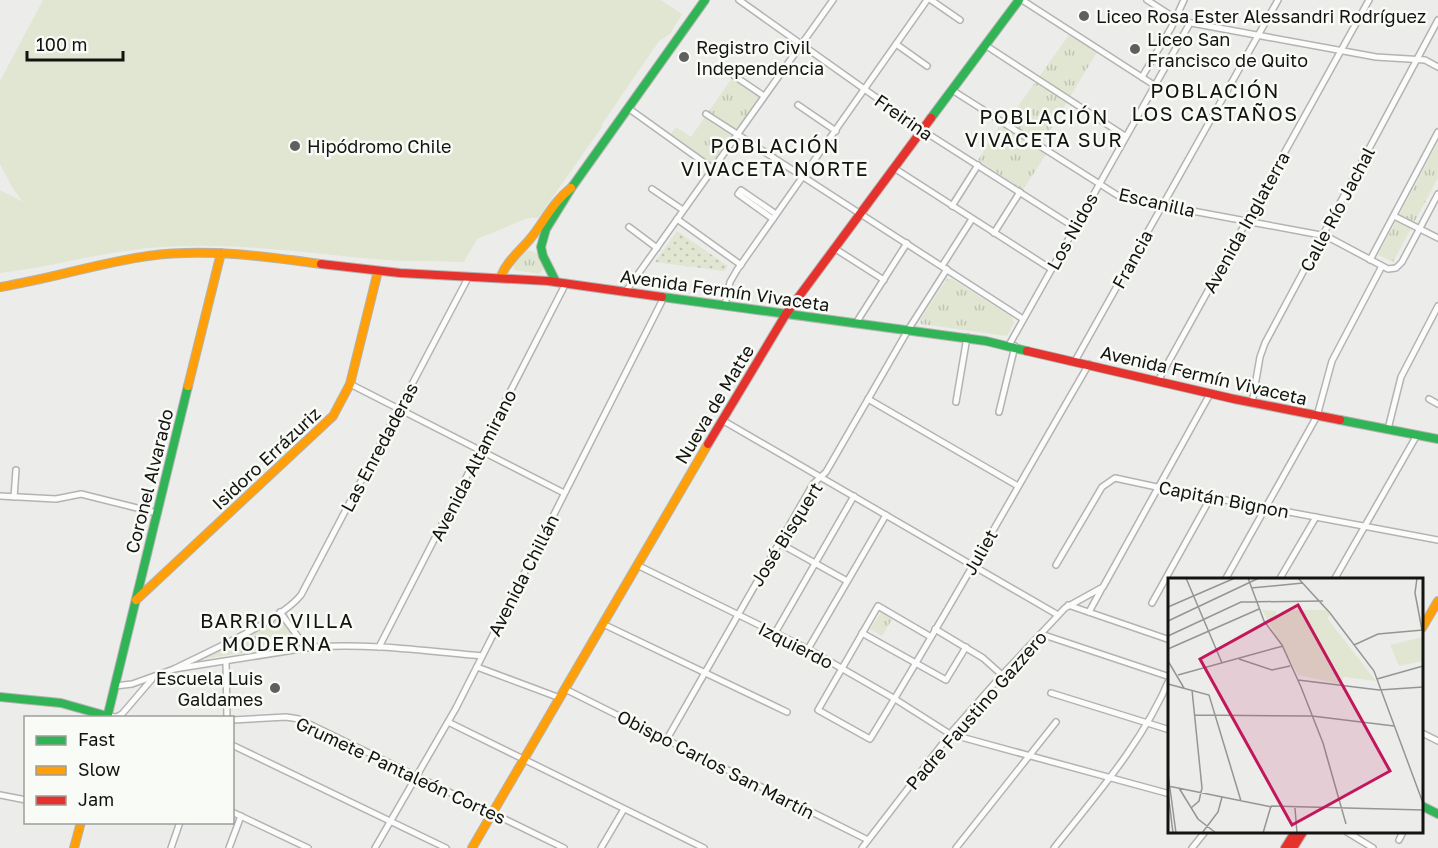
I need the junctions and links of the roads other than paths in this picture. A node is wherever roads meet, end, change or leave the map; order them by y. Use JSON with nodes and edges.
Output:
{"nodes":[{"id":1,"x":705,"y":0,"type":"edge"},
{"id":2,"x":739,"y":0,"type":"edge"},
{"id":3,"x":833,"y":0,"type":"edge"},
{"id":4,"x":929,"y":0,"type":"edge"},
{"id":5,"x":1020,"y":0,"type":"edge"},
{"id":6,"x":1147,"y":0,"type":"edge"},
{"id":7,"x":1184,"y":0,"type":"edge"},
{"id":8,"x":1278,"y":0,"type":"edge"},
{"id":9,"x":1369,"y":0,"type":"edge"},
{"id":10,"x":1175,"y":18,"type":"junction"},
{"id":11,"x":960,"y":20,"type":"dead end"},
{"id":12,"x":1438,"y":20,"type":"edge"},
{"id":13,"x":1190,"y":23,"type":"junction"},
{"id":14,"x":1258,"y":34,"type":"junction"},
{"id":15,"x":801,"y":44,"type":"junction"},
{"id":16,"x":896,"y":44,"type":"junction"},
{"id":17,"x":985,"y":45,"type":"junction"},
{"id":18,"x":1341,"y":51,"type":"junction"},
{"id":19,"x":1417,"y":60,"type":"junction"},
{"id":20,"x":927,"y":66,"type":"dead end"},
{"id":21,"x":1438,"y":67,"type":"edge"},
{"id":22,"x":733,"y":75,"type":"dead end"},
{"id":23,"x":1142,"y":77,"type":"junction"},
{"id":24,"x":1154,"y":85,"type":"junction"},
{"id":25,"x":865,"y":89,"type":"junction"},
{"id":26,"x":952,"y":90,"type":"junction"},
{"id":27,"x":764,"y":96,"type":"junction"},
{"id":28,"x":798,"y":105,"type":"dead end"},
{"id":29,"x":628,"y":108,"type":"junction"},
{"id":30,"x":706,"y":114,"type":"dead end"},
{"id":31,"x":922,"y":130,"type":"junction"},
{"id":32,"x":836,"y":131,"type":"junction"},
{"id":33,"x":1438,"y":132,"type":"edge"},
{"id":34,"x":737,"y":135,"type":"junction"},
{"id":35,"x":1125,"y":136,"type":"junction"},
{"id":36,"x":978,"y":165,"type":"junction"},
{"id":37,"x":894,"y":168,"type":"junction"},
{"id":38,"x":713,"y":169,"type":"junction"},
{"id":39,"x":803,"y":177,"type":"junction"},
{"id":40,"x":1099,"y":184,"type":"junction"},
{"id":41,"x":573,"y":187,"type":"junction"},
{"id":42,"x":652,"y":189,"type":"dead end"},
{"id":43,"x":1020,"y":192,"type":"junction"},
{"id":44,"x":1438,"y":194,"type":"edge"},
{"id":45,"x":755,"y":203,"type":"dead end"},
{"id":46,"x":1163,"y":205,"type":"junction"},
{"id":47,"x":952,"y":206,"type":"junction"},
{"id":48,"x":683,"y":210,"type":"junction"},
{"id":49,"x":860,"y":213,"type":"junction"},
{"id":50,"x":1394,"y":216,"type":"junction"},
{"id":51,"x":775,"y":217,"type":"junction"},
{"id":52,"x":676,"y":219,"type":"junction"},
{"id":53,"x":972,"y":219,"type":"junction"},
{"id":54,"x":1247,"y":220,"type":"junction"},
{"id":55,"x":629,"y":227,"type":"dead end"},
{"id":56,"x":1074,"y":227,"type":"junction"},
{"id":57,"x":1420,"y":229,"type":"junction"},
{"id":58,"x":994,"y":233,"type":"junction"},
{"id":59,"x":1322,"y":235,"type":"junction"},
{"id":60,"x":1438,"y":238,"type":"edge"},
{"id":61,"x":907,"y":243,"type":"junction"},
{"id":62,"x":657,"y":248,"type":"junction"},
{"id":63,"x":834,"y":248,"type":"junction"},
{"id":64,"x":221,"y":253,"type":"junction"},
{"id":65,"x":1370,"y":260,"type":"junction"},
{"id":66,"x":741,"y":265,"type":"junction"},
{"id":67,"x":1382,"y":267,"type":"junction"},
{"id":68,"x":944,"y":268,"type":"junction"},
{"id":69,"x":1051,"y":270,"type":"junction"},
{"id":70,"x":378,"y":271,"type":"junction"},
{"id":71,"x":469,"y":275,"type":"junction"},
{"id":72,"x":501,"y":276,"type":"junction"},
{"id":73,"x":884,"y":280,"type":"junction"},
{"id":74,"x":556,"y":282,"type":"junction"},
{"id":75,"x":566,"y":283,"type":"junction"},
{"id":76,"x":0,"y":287,"type":"edge"},
{"id":77,"x":626,"y":291,"type":"junction"},
{"id":78,"x":664,"y":297,"type":"junction"},
{"id":79,"x":725,"y":305,"type":"junction"},
{"id":80,"x":1438,"y":306,"type":"edge"},
{"id":81,"x":786,"y":314,"type":"junction"},
{"id":82,"x":1023,"y":319,"type":"junction"},
{"id":83,"x":856,"y":323,"type":"junction"},
{"id":84,"x":908,"y":330,"type":"junction"},
{"id":85,"x":967,"y":338,"type":"junction"},
{"id":86,"x":1012,"y":345,"type":"junction"},
{"id":87,"x":1075,"y":361,"type":"junction"},
{"id":88,"x":1089,"y":364,"type":"junction"},
{"id":89,"x":1158,"y":381,"type":"junction"},
{"id":90,"x":350,"y":384,"type":"junction"},
{"id":91,"x":1210,"y":394,"type":"junction"},
{"id":92,"x":868,"y":399,"type":"junction"},
{"id":93,"x":1429,"y":399,"type":"dead end"},
{"id":94,"x":956,"y":402,"type":"dead end"},
{"id":95,"x":1252,"y":403,"type":"junction"},
{"id":96,"x":1438,"y":404,"type":"edge"},
{"id":97,"x":399,"y":409,"type":"junction"},
{"id":98,"x":999,"y":412,"type":"dead end"},
{"id":99,"x":1317,"y":416,"type":"junction"},
{"id":100,"x":722,"y":420,"type":"junction"},
{"id":101,"x":1388,"y":429,"type":"junction"},
{"id":102,"x":1417,"y":435,"type":"junction"},
{"id":103,"x":1438,"y":439,"type":"edge"},
{"id":104,"x":481,"y":450,"type":"junction"},
{"id":105,"x":16,"y":470,"type":"dead end"},
{"id":106,"x":820,"y":477,"type":"junction"},
{"id":107,"x":1018,"y":486,"type":"junction"},
{"id":108,"x":1159,"y":487,"type":"junction"},
{"id":109,"x":564,"y":493,"type":"junction"},
{"id":110,"x":0,"y":496,"type":"edge"},
{"id":111,"x":14,"y":496,"type":"junction"},
{"id":112,"x":854,"y":496,"type":"junction"},
{"id":113,"x":1211,"y":497,"type":"junction"},
{"id":114,"x":1266,"y":507,"type":"junction"},
{"id":115,"x":157,"y":513,"type":"junction"},
{"id":116,"x":886,"y":515,"type":"junction"},
{"id":117,"x":1316,"y":517,"type":"junction"},
{"id":118,"x":1365,"y":526,"type":"junction"},
{"id":119,"x":1438,"y":540,"type":"edge"},
{"id":120,"x":779,"y":543,"type":"junction"},
{"id":121,"x":815,"y":563,"type":"junction"},
{"id":122,"x":637,"y":565,"type":"junction"},
{"id":123,"x":973,"y":565,"type":"junction"},
{"id":124,"x":1056,"y":565,"type":"dead end"},
{"id":125,"x":141,"y":577,"type":"junction"},
{"id":126,"x":1226,"y":578,"type":"edge"},
{"id":127,"x":1280,"y":578,"type":"edge"},
{"id":128,"x":1335,"y":578,"type":"edge"},
{"id":129,"x":847,"y":581,"type":"junction"},
{"id":130,"x":155,"y":582,"type":"junction"},
{"id":131,"x":1103,"y":587,"type":"junction"},
{"id":132,"x":135,"y":601,"type":"junction"},
{"id":133,"x":1438,"y":601,"type":"edge"},
{"id":134,"x":1152,"y":603,"type":"dead end"},
{"id":135,"x":1068,"y":605,"type":"junction"},
{"id":136,"x":280,"y":612,"type":"junction"},
{"id":137,"x":1089,"y":612,"type":"junction"},
{"id":138,"x":737,"y":615,"type":"junction"},
{"id":139,"x":1058,"y":615,"type":"junction"},
{"id":140,"x":1423,"y":622,"type":"edge"},
{"id":141,"x":603,"y":624,"type":"junction"},
{"id":142,"x":935,"y":629,"type":"junction"},
{"id":143,"x":775,"y":633,"type":"junction"},
{"id":144,"x":862,"y":633,"type":"junction"},
{"id":145,"x":1041,"y":634,"type":"junction"},
{"id":146,"x":931,"y":637,"type":"junction"},
{"id":147,"x":1168,"y":639,"type":"edge"},
{"id":148,"x":313,"y":647,"type":"junction"},
{"id":149,"x":379,"y":647,"type":"junction"},
{"id":150,"x":966,"y":647,"type":"junction"},
{"id":151,"x":808,"y":649,"type":"junction"},
{"id":152,"x":482,"y":656,"type":"junction"},
{"id":153,"x":226,"y":662,"type":"junction"},
{"id":154,"x":916,"y":663,"type":"junction"},
{"id":155,"x":477,"y":667,"type":"junction"},
{"id":156,"x":842,"y":668,"type":"junction"},
{"id":157,"x":174,"y":669,"type":"junction"},
{"id":158,"x":705,"y":672,"type":"junction"},
{"id":159,"x":1002,"y":675,"type":"junction"},
{"id":160,"x":1168,"y":676,"type":"edge"},
{"id":161,"x":153,"y":677,"type":"junction"},
{"id":162,"x":1168,"y":681,"type":"edge"},
{"id":163,"x":115,"y":687,"type":"junction"},
{"id":164,"x":565,"y":689,"type":"junction"},
{"id":165,"x":1051,"y":693,"type":"dead end"},
{"id":166,"x":0,"y":697,"type":"edge"},
{"id":167,"x":560,"y":698,"type":"junction"},
{"id":168,"x":895,"y":699,"type":"junction"},
{"id":169,"x":787,"y":712,"type":"dead end"},
{"id":170,"x":104,"y":716,"type":"edge"},
{"id":171,"x":107,"y":716,"type":"edge"},
{"id":172,"x":119,"y":716,"type":"edge"},
{"id":173,"x":227,"y":716,"type":"edge"},
{"id":174,"x":234,"y":720,"type":"edge"},
{"id":175,"x":448,"y":722,"type":"junction"},
{"id":176,"x":1056,"y":722,"type":"dead end"},
{"id":177,"x":1148,"y":722,"type":"junction"},
{"id":178,"x":1168,"y":729,"type":"edge"},
{"id":179,"x":950,"y":734,"type":"junction"},
{"id":180,"x":1423,"y":734,"type":"edge"},
{"id":181,"x":667,"y":739,"type":"junction"},
{"id":182,"x":1438,"y":741,"type":"edge"},
{"id":183,"x":234,"y":746,"type":"edge"},
{"id":184,"x":1029,"y":757,"type":"junction"},
{"id":185,"x":524,"y":759,"type":"junction"},
{"id":186,"x":417,"y":776,"type":"junction"},
{"id":187,"x":1110,"y":778,"type":"junction"},
{"id":188,"x":1168,"y":793,"type":"edge"},
{"id":189,"x":0,"y":795,"type":"edge"},
{"id":190,"x":24,"y":800,"type":"edge"},
{"id":191,"x":1423,"y":806,"type":"edge"},
{"id":192,"x":624,"y":808,"type":"junction"},
{"id":193,"x":234,"y":813,"type":"edge"},
{"id":194,"x":492,"y":813,"type":"junction"},
{"id":195,"x":1438,"y":814,"type":"edge"},
{"id":196,"x":241,"y":816,"type":"junction"},
{"id":197,"x":391,"y":821,"type":"junction"},
{"id":198,"x":80,"y":824,"type":"edge"},
{"id":199,"x":179,"y":824,"type":"edge"},
{"id":200,"x":1203,"y":833,"type":"edge"},
{"id":201,"x":1294,"y":833,"type":"edge"},
{"id":202,"x":1302,"y":833,"type":"edge"},
{"id":203,"x":1350,"y":833,"type":"edge"},
{"id":204,"x":1402,"y":833,"type":"edge"},
{"id":205,"x":868,"y":840,"type":"junction"},
{"id":206,"x":1399,"y":840,"type":"dead end"},
{"id":207,"x":296,"y":845,"type":"edge"},
{"id":208,"x":74,"y":848,"type":"edge"},
{"id":209,"x":171,"y":848,"type":"edge"},
{"id":210,"x":229,"y":848,"type":"edge"},
{"id":211,"x":308,"y":848,"type":"edge"},
{"id":212,"x":375,"y":848,"type":"edge"},
{"id":213,"x":446,"y":848,"type":"edge"},
{"id":214,"x":472,"y":848,"type":"edge"},
{"id":215,"x":564,"y":848,"type":"edge"},
{"id":216,"x":601,"y":848,"type":"edge"},
{"id":217,"x":704,"y":848,"type":"edge"},
{"id":218,"x":862,"y":848,"type":"edge"},
{"id":219,"x":956,"y":848,"type":"edge"},
{"id":220,"x":1054,"y":848,"type":"edge"},
{"id":221,"x":1192,"y":848,"type":"edge"},
{"id":222,"x":1285,"y":848,"type":"edge"},
{"id":223,"x":1293,"y":848,"type":"edge"},
{"id":224,"x":1373,"y":848,"type":"edge"}],
"edges":[{"from":1,"to":29,"type":"street"},
{"from":2,"to":15,"type":"street","name":"Freirina"},
{"from":3,"to":15,"type":"street"},
{"from":4,"to":11,"type":"street"},
{"from":4,"to":16,"type":"street"},
{"from":5,"to":17,"type":"street","name":"Nueva de Matte"},
{"from":5,"to":23,"type":"street"},
{"from":6,"to":10,"type":"street"},
{"from":7,"to":10,"type":"street"},
{"from":8,"to":14,"type":"street","name":"Francia"},
{"from":9,"to":18,"type":"street","name":"Avenida Inglaterra"},
{"from":10,"to":13,"type":"street"},
{"from":10,"to":23,"type":"street"},
{"from":12,"to":19,"type":"street","name":"Calle Río Jachal"},
{"from":13,"to":14,"type":"street"},
{"from":13,"to":24,"type":"street","name":"Los Nidos"},
{"from":14,"to":18,"type":"street"},
{"from":14,"to":46,"type":"street","name":"Francia"},
{"from":15,"to":25,"type":"street","name":"Freirina"},
{"from":15,"to":27,"type":"street"},
{"from":16,"to":20,"type":"street"},
{"from":16,"to":25,"type":"street"},
{"from":17,"to":26,"type":"street","name":"Nueva de Matte"},
{"from":17,"to":35,"type":"street"},
{"from":18,"to":19,"type":"street"},
{"from":18,"to":54,"type":"street","name":"Avenida Inglaterra"},
{"from":19,"to":21,"type":"street"},
{"from":19,"to":59,"type":"street","name":"Calle Río Jachal"},
{"from":22,"to":27,"type":"street"},
{"from":23,"to":24,"type":"street"},
{"from":24,"to":35,"type":"street","name":"Los Nidos"},
{"from":25,"to":31,"type":"street","name":"Freirina"},
{"from":25,"to":32,"type":"street"},
{"from":26,"to":31,"type":"street","name":"Nueva de Matte"},
{"from":26,"to":40,"type":"street","name":"Escanilla"},
{"from":27,"to":34,"type":"street"},
{"from":28,"to":32,"type":"street"},
{"from":29,"to":38,"type":"street"},
{"from":29,"to":41,"type":"street"},
{"from":30,"to":34,"type":"street"},
{"from":31,"to":36,"type":"street","name":"Freirina"},
{"from":31,"to":37,"type":"street","name":"Nueva de Matte"},
{"from":32,"to":39,"type":"street"},
{"from":33,"to":50,"type":"street"},
{"from":34,"to":38,"type":"street"},
{"from":34,"to":39,"type":"street"},
{"from":35,"to":40,"type":"street","name":"Los Nidos"},
{"from":36,"to":43,"type":"street","name":"Freirina"},
{"from":36,"to":47,"type":"street"},
{"from":37,"to":47,"type":"street"},
{"from":37,"to":49,"type":"street","name":"Nueva de Matte"},
{"from":38,"to":48,"type":"street"},
{"from":39,"to":49,"type":"street"},
{"from":39,"to":51,"type":"street"},
{"from":40,"to":46,"type":"street","name":"Escanilla"},
{"from":40,"to":56,"type":"street","name":"Los Nidos"},
{"from":41,"to":72,"type":"street"},
{"from":41,"to":74,"type":"street"},
{"from":42,"to":48,"type":"street"},
{"from":43,"to":56,"type":"street","name":"Freirina"},
{"from":43,"to":58,"type":"street"},
{"from":44,"to":57,"type":"street"},
{"from":45,"to":51,"type":"street"},
{"from":46,"to":54,"type":"street","name":"Escanilla"},
{"from":46,"to":87,"type":"street","name":"Francia"},
{"from":47,"to":53,"type":"street"},
{"from":48,"to":52,"type":"street"},
{"from":49,"to":61,"type":"street"},
{"from":49,"to":63,"type":"street","name":"Nueva de Matte"},
{"from":50,"to":57,"type":"street"},
{"from":50,"to":65,"type":"street"},
{"from":51,"to":66,"type":"street"},
{"from":52,"to":62,"type":"street"},
{"from":52,"to":66,"type":"street"},
{"from":53,"to":58,"type":"street"},
{"from":53,"to":68,"type":"street","name":"José Bisquert"},
{"from":54,"to":59,"type":"street","name":"Escanilla"},
{"from":54,"to":89,"type":"street","name":"Avenida Inglaterra"},
{"from":55,"to":62,"type":"street"},
{"from":56,"to":69,"type":"street","name":"Los Nidos"},
{"from":57,"to":60,"type":"street"},
{"from":57,"to":67,"type":"street"},
{"from":58,"to":69,"type":"street"},
{"from":59,"to":65,"type":"street","name":"Escanilla"},
{"from":59,"to":95,"type":"street","name":"Calle Río Jachal"},
{"from":61,"to":68,"type":"street"},
{"from":61,"to":73,"type":"street"},
{"from":62,"to":77,"type":"street"},
{"from":63,"to":73,"type":"street"},
{"from":63,"to":81,"type":"street","name":"Nueva de Matte"},
{"from":64,"to":70,"type":"street","name":"Avenida Fermín Vivaceta"},
{"from":64,"to":76,"type":"street","name":"Avenida Fermín Vivaceta"},
{"from":64,"to":115,"type":"street","name":"Coronel Alvarado"},
{"from":65,"to":67,"type":"street","name":"Escanilla"},
{"from":66,"to":79,"type":"street"},
{"from":67,"to":99,"type":"street"},
{"from":68,"to":82,"type":"street"},
{"from":68,"to":84,"type":"street","name":"José Bisquert"},
{"from":69,"to":82,"type":"street","name":"Los Nidos"},
{"from":70,"to":71,"type":"street","name":"Avenida Fermín Vivaceta"},
{"from":70,"to":90,"type":"street","name":"Isidoro Errázuriz"},
{"from":71,"to":72,"type":"street","name":"Avenida Fermín Vivaceta"},
{"from":71,"to":97,"type":"street","name":"Las Enredaderas"},
{"from":72,"to":74,"type":"street","name":"Avenida Fermín Vivaceta"},
{"from":73,"to":83,"type":"street"},
{"from":74,"to":75,"type":"street","name":"Avenida Fermín Vivaceta"},
{"from":75,"to":77,"type":"street","name":"Avenida Fermín Vivaceta"},
{"from":75,"to":104,"type":"street","name":"Avenida Altamirano"},
{"from":77,"to":78,"type":"street","name":"Avenida Fermín Vivaceta"},
{"from":78,"to":79,"type":"street","name":"Avenida Fermín Vivaceta"},
{"from":78,"to":109,"type":"street","name":"Avenida Chillán"},
{"from":79,"to":81,"type":"street","name":"Avenida Fermín Vivaceta"},
{"from":80,"to":101,"type":"street"},
{"from":81,"to":83,"type":"street","name":"Avenida Fermín Vivaceta"},
{"from":81,"to":100,"type":"street","name":"Nueva de Matte"},
{"from":82,"to":86,"type":"street","name":"Los Nidos"},
{"from":83,"to":84,"type":"street","name":"Avenida Fermín Vivaceta"},
{"from":84,"to":85,"type":"street","name":"Avenida Fermín Vivaceta"},
{"from":84,"to":92,"type":"street","name":"José Bisquert"},
{"from":85,"to":86,"type":"street","name":"Avenida Fermín Vivaceta"},
{"from":85,"to":94,"type":"street"},
{"from":86,"to":87,"type":"street","name":"Avenida Fermín Vivaceta"},
{"from":86,"to":98,"type":"street","name":"Los Nidos"},
{"from":87,"to":88,"type":"street","name":"Avenida Fermín Vivaceta"},
{"from":88,"to":89,"type":"street","name":"Avenida Fermín Vivaceta"},
{"from":88,"to":107,"type":"street","name":"Juliet"},
{"from":89,"to":91,"type":"street","name":"Avenida Fermín Vivaceta"},
{"from":90,"to":97,"type":"street"},
{"from":90,"to":130,"type":"street","name":"Isidoro Errázuriz"},
{"from":91,"to":95,"type":"street","name":"Avenida Fermín Vivaceta"},
{"from":91,"to":108,"type":"street"},
{"from":92,"to":106,"type":"street","name":"José Bisquert"},
{"from":92,"to":107,"type":"street"},
{"from":93,"to":96,"type":"street"},
{"from":95,"to":99,"type":"street","name":"Avenida Fermín Vivaceta"},
{"from":97,"to":104,"type":"street"},
{"from":97,"to":136,"type":"street","name":"Las Enredaderas"},
{"from":99,"to":101,"type":"street","name":"Avenida Fermín Vivaceta"},
{"from":99,"to":114,"type":"street"},
{"from":100,"to":106,"type":"street"},
{"from":100,"to":122,"type":"street","name":"Nueva de Matte"},
{"from":101,"to":102,"type":"street","name":"Avenida Fermín Vivaceta"},
{"from":102,"to":103,"type":"street","name":"Avenida Fermín Vivaceta"},
{"from":102,"to":118,"type":"street"},
{"from":104,"to":109,"type":"street"},
{"from":104,"to":149,"type":"street","name":"Avenida Altamirano"},
{"from":105,"to":111,"type":"street"},
{"from":106,"to":112,"type":"street"},
{"from":106,"to":120,"type":"street","name":"José Bisquert"},
{"from":107,"to":123,"type":"street","name":"Juliet"},
{"from":108,"to":113,"type":"street","name":"Capitán Bignon"},
{"from":108,"to":124,"type":"street","name":"Capitán Bignon"},
{"from":108,"to":131,"type":"street"},
{"from":109,"to":152,"type":"street","name":"Avenida Chillán"},
{"from":110,"to":111,"type":"street"},
{"from":111,"to":115,"type":"street"},
{"from":112,"to":116,"type":"street"},
{"from":112,"to":121,"type":"street"},
{"from":113,"to":114,"type":"street","name":"Capitán Bignon"},
{"from":113,"to":134,"type":"street"},
{"from":114,"to":117,"type":"street","name":"Capitán Bignon"},
{"from":114,"to":126,"type":"street"},
{"from":115,"to":125,"type":"street","name":"Coronel Alvarado"},
{"from":116,"to":123,"type":"street"},
{"from":116,"to":129,"type":"street"},
{"from":117,"to":118,"type":"street","name":"Capitán Bignon"},
{"from":117,"to":127,"type":"street"},
{"from":118,"to":119,"type":"street","name":"Capitán Bignon"},
{"from":118,"to":128,"type":"street"},
{"from":120,"to":121,"type":"street"},
{"from":120,"to":138,"type":"street","name":"José Bisquert"},
{"from":121,"to":129,"type":"street"},
{"from":121,"to":143,"type":"street"},
{"from":122,"to":138,"type":"street","name":"Izquierdo"},
{"from":122,"to":141,"type":"street","name":"Nueva de Matte"},
{"from":123,"to":139,"type":"street"},
{"from":123,"to":142,"type":"street","name":"Juliet"},
{"from":125,"to":130,"type":"street"},
{"from":125,"to":132,"type":"street","name":"Coronel Alvarado"},
{"from":129,"to":151,"type":"street"},
{"from":130,"to":132,"type":"street","name":"Isidoro Errázuriz"},
{"from":131,"to":135,"type":"street","name":"Padre Faustino Gazzero"},
{"from":131,"to":137,"type":"street"},
{"from":132,"to":163,"type":"street","name":"Coronel Alvarado"},
{"from":133,"to":140,"type":"street"},
{"from":135,"to":137,"type":"street"},
{"from":135,"to":139,"type":"street","name":"Padre Faustino Gazzero"},
{"from":136,"to":148,"type":"street"},
{"from":136,"to":157,"type":"street","name":"Las Enredaderas"},
{"from":137,"to":147,"type":"street"},
{"from":138,"to":143,"type":"street","name":"Izquierdo"},
{"from":138,"to":158,"type":"street","name":"José Bisquert"},
{"from":139,"to":145,"type":"street","name":"Padre Faustino Gazzero"},
{"from":141,"to":158,"type":"street"},
{"from":141,"to":164,"type":"street","name":"Nueva de Matte"},
{"from":142,"to":146,"type":"street","name":"Juliet"},
{"from":142,"to":150,"type":"street"},
{"from":143,"to":151,"type":"street","name":"Izquierdo"},
{"from":144,"to":146,"type":"street"},
{"from":144,"to":154,"type":"street"},
{"from":144,"to":156,"type":"street"},
{"from":145,"to":159,"type":"street","name":"Padre Faustino Gazzero"},
{"from":145,"to":160,"type":"street"},
{"from":146,"to":154,"type":"street","name":"Juliet"},
{"from":148,"to":149,"type":"street"},
{"from":148,"to":153,"type":"street"},
{"from":149,"to":152,"type":"street"},
{"from":150,"to":154,"type":"street"},
{"from":150,"to":159,"type":"street"},
{"from":151,"to":156,"type":"street","name":"Izquierdo"},
{"from":152,"to":155,"type":"street","name":"Avenida Chillán"},
{"from":153,"to":157,"type":"street"},
{"from":153,"to":173,"type":"street"},
{"from":154,"to":168,"type":"street","name":"Juliet"},
{"from":155,"to":167,"type":"street"},
{"from":155,"to":175,"type":"street","name":"Avenida Chillán"},
{"from":156,"to":168,"type":"street","name":"Izquierdo"},
{"from":156,"to":168,"type":"street","name":"Juliet"},
{"from":157,"to":161,"type":"street"},
{"from":158,"to":169,"type":"street"},
{"from":158,"to":181,"type":"street","name":"José Bisquert"},
{"from":159,"to":179,"type":"street","name":"Padre Faustino Gazzero"},
{"from":161,"to":163,"type":"street"},
{"from":161,"to":172,"type":"street"},
{"from":162,"to":177,"type":"street"},
{"from":163,"to":171,"type":"street","name":"Coronel Alvarado"},
{"from":164,"to":167,"type":"street","name":"Nueva de Matte"},
{"from":164,"to":181,"type":"street","name":"Obispo Carlos San Martín"},
{"from":165,"to":177,"type":"street"},
{"from":166,"to":170,"type":"street"},
{"from":167,"to":185,"type":"street","name":"Nueva de Matte"},
{"from":168,"to":179,"type":"street","name":"Izquierdo"},
{"from":174,"to":186,"type":"street","name":"Grumete Pantaleón Cortes"},
{"from":175,"to":185,"type":"street"},
{"from":175,"to":186,"type":"street","name":"Avenida Chillán"},
{"from":176,"to":184,"type":"street"},
{"from":177,"to":178,"type":"street"},
{"from":177,"to":187,"type":"street"},
{"from":179,"to":184,"type":"street","name":"Izquierdo"},
{"from":179,"to":205,"type":"street","name":"Padre Faustino Gazzero"},
{"from":180,"to":182,"type":"street"},
{"from":181,"to":205,"type":"street","name":"Obispo Carlos San Martín"},
{"from":183,"to":197,"type":"street"},
{"from":184,"to":187,"type":"street","name":"Izquierdo"},
{"from":184,"to":219,"type":"street"},
{"from":185,"to":192,"type":"street"},
{"from":185,"to":194,"type":"street","name":"Nueva de Matte"},
{"from":186,"to":194,"type":"street","name":"Grumete Pantaleón Cortes"},
{"from":186,"to":197,"type":"street","name":"Avenida Chillán"},
{"from":187,"to":188,"type":"street","name":"Izquierdo"},
{"from":187,"to":220,"type":"street"},
{"from":189,"to":190,"type":"street"},
{"from":191,"to":195,"type":"street"},
{"from":192,"to":216,"type":"street"},
{"from":192,"to":217,"type":"street"},
{"from":193,"to":196,"type":"street"},
{"from":194,"to":214,"type":"street","name":"Nueva de Matte"},
{"from":194,"to":215,"type":"street","name":"Grumete Pantaleón Cortes"},
{"from":196,"to":207,"type":"street"},
{"from":196,"to":210,"type":"street"},
{"from":197,"to":212,"type":"street","name":"Avenida Chillán"},
{"from":197,"to":213,"type":"street"},
{"from":198,"to":208,"type":"street"},
{"from":199,"to":209,"type":"street"},
{"from":200,"to":221,"type":"street"},
{"from":201,"to":222,"type":"street"},
{"from":202,"to":223,"type":"street"},
{"from":203,"to":224,"type":"street"},
{"from":204,"to":206,"type":"street"},
{"from":205,"to":218,"type":"street","name":"Padre Faustino Gazzero"},
{"from":207,"to":211,"type":"street"}]}
